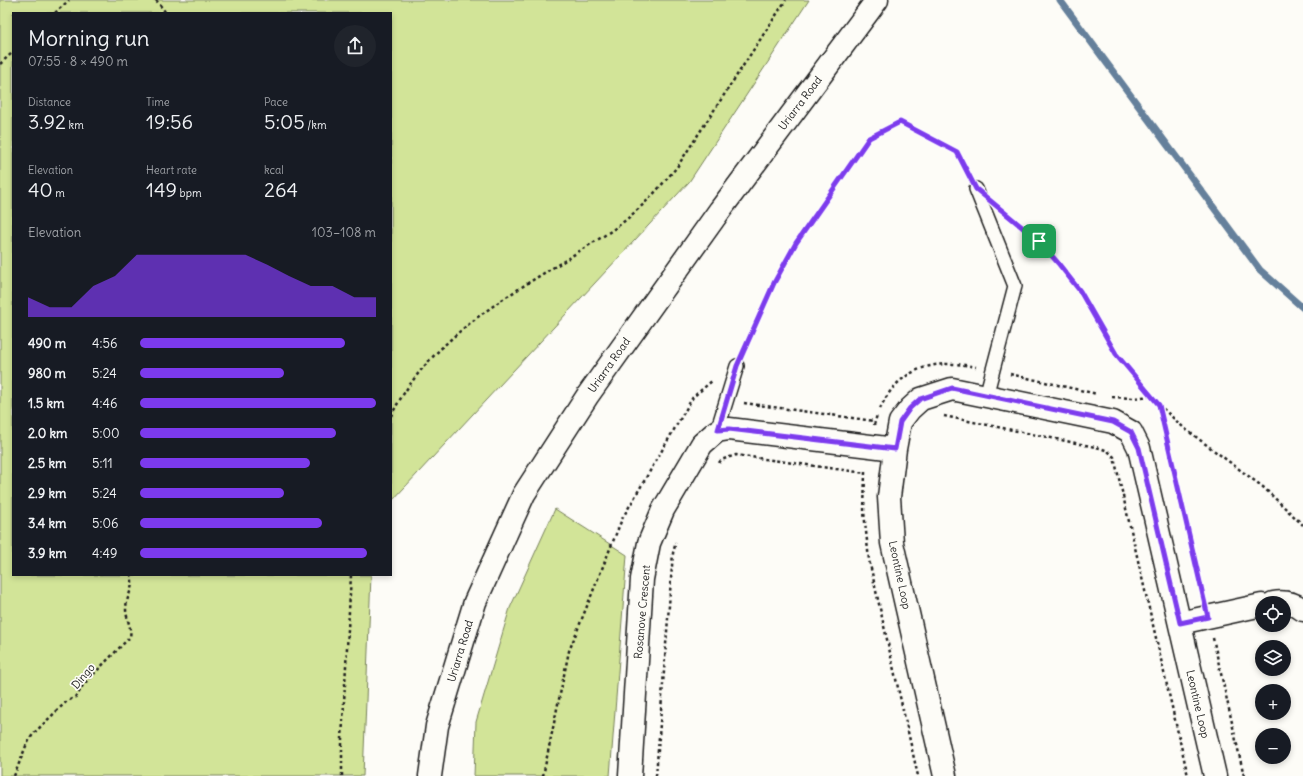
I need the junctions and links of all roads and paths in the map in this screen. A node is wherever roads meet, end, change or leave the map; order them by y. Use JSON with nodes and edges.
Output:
{"nodes":[{"id":1,"x":69,"y":0,"type":"edge"},
{"id":2,"x":156,"y":0,"type":"edge"},
{"id":3,"x":786,"y":0,"type":"edge"},
{"id":4,"x":877,"y":0,"type":"edge"},
{"id":5,"x":56,"y":12,"type":"edge"},
{"id":6,"x":165,"y":12,"type":"edge"},
{"id":7,"x":12,"y":53,"type":"edge"},
{"id":8,"x":0,"y":64,"type":"edge"},
{"id":9,"x":976,"y":189,"type":"joint"},
{"id":10,"x":1004,"y":213,"type":"dead end"},
{"id":11,"x":737,"y":366,"type":"junction"},
{"id":12,"x":986,"y":396,"type":"junction"},
{"id":13,"x":727,"y":401,"type":"junction"},
{"id":14,"x":1159,"y":405,"type":"junction"},
{"id":15,"x":392,"y":414,"type":"edge"},
{"id":16,"x":941,"y":415,"type":"dead end"},
{"id":17,"x":874,"y":421,"type":"dead end"},
{"id":18,"x":718,"y":430,"type":"junction"},
{"id":19,"x":895,"y":449,"type":"junction"},
{"id":20,"x":716,"y":467,"type":"dead end"},
{"id":21,"x":866,"y":468,"type":"dead end"},
{"id":22,"x":865,"y":473,"type":"junction"},
{"id":23,"x":1303,"y":525,"type":"edge"},
{"id":24,"x":676,"y":541,"type":"dead end"},
{"id":25,"x":131,"y":576,"type":"edge"},
{"id":26,"x":352,"y":576,"type":"edge"},
{"id":27,"x":1291,"y":604,"type":"edge"},
{"id":28,"x":1255,"y":607,"type":"edge"},
{"id":29,"x":1303,"y":610,"type":"edge"},
{"id":30,"x":1208,"y":617,"type":"junction"},
{"id":31,"x":1180,"y":623,"type":"junction"},
{"id":32,"x":14,"y":776,"type":"edge"},
{"id":33,"x":342,"y":776,"type":"edge"},
{"id":34,"x":430,"y":776,"type":"edge"},
{"id":35,"x":543,"y":776,"type":"edge"},
{"id":36,"x":630,"y":776,"type":"edge"},
{"id":37,"x":656,"y":776,"type":"edge"},
{"id":38,"x":918,"y":776,"type":"edge"},
{"id":39,"x":945,"y":776,"type":"edge"},
{"id":40,"x":1188,"y":776,"type":"edge"},
{"id":41,"x":1215,"y":776,"type":"edge"},
{"id":42,"x":1244,"y":776,"type":"edge"}],
"edges":[{"from":1,"to":5,"type":"path"},
{"from":2,"to":6,"type":"path"},
{"from":3,"to":15,"type":"path"},
{"from":4,"to":34,"type":"street","name":"Uriarra Road"},
{"from":7,"to":8,"type":"path"},
{"from":9,"to":11,"type":"path"},
{"from":9,"to":12,"type":"lane"},
{"from":10,"to":14,"type":"path"},
{"from":11,"to":13,"type":"lane"},
{"from":11,"to":35,"type":"path"},
{"from":12,"to":19,"type":"street","name":"Leontine Loop"},
{"from":12,"to":31,"type":"street","name":"Leontine Loop"},
{"from":13,"to":17,"type":"path"},
{"from":13,"to":18,"type":"lane"},
{"from":14,"to":23,"type":"path"},
{"from":14,"to":30,"type":"path"},
{"from":16,"to":40,"type":"path"},
{"from":18,"to":19,"type":"street"},
{"from":18,"to":36,"type":"street","name":"Rosanove Crescent"},
{"from":19,"to":39,"type":"street","name":"Leontine Loop"},
{"from":20,"to":22,"type":"path"},
{"from":21,"to":22,"type":"path"},
{"from":22,"to":38,"type":"path"},
{"from":24,"to":37,"type":"path"},
{"from":25,"to":32,"type":"path","name":"Dingo"},
{"from":26,"to":33,"type":"path"},
{"from":27,"to":29,"type":"street"},
{"from":28,"to":30,"type":"street"},
{"from":30,"to":31,"type":"street"},
{"from":30,"to":42,"type":"path"},
{"from":31,"to":41,"type":"street","name":"Leontine Loop"}]}
